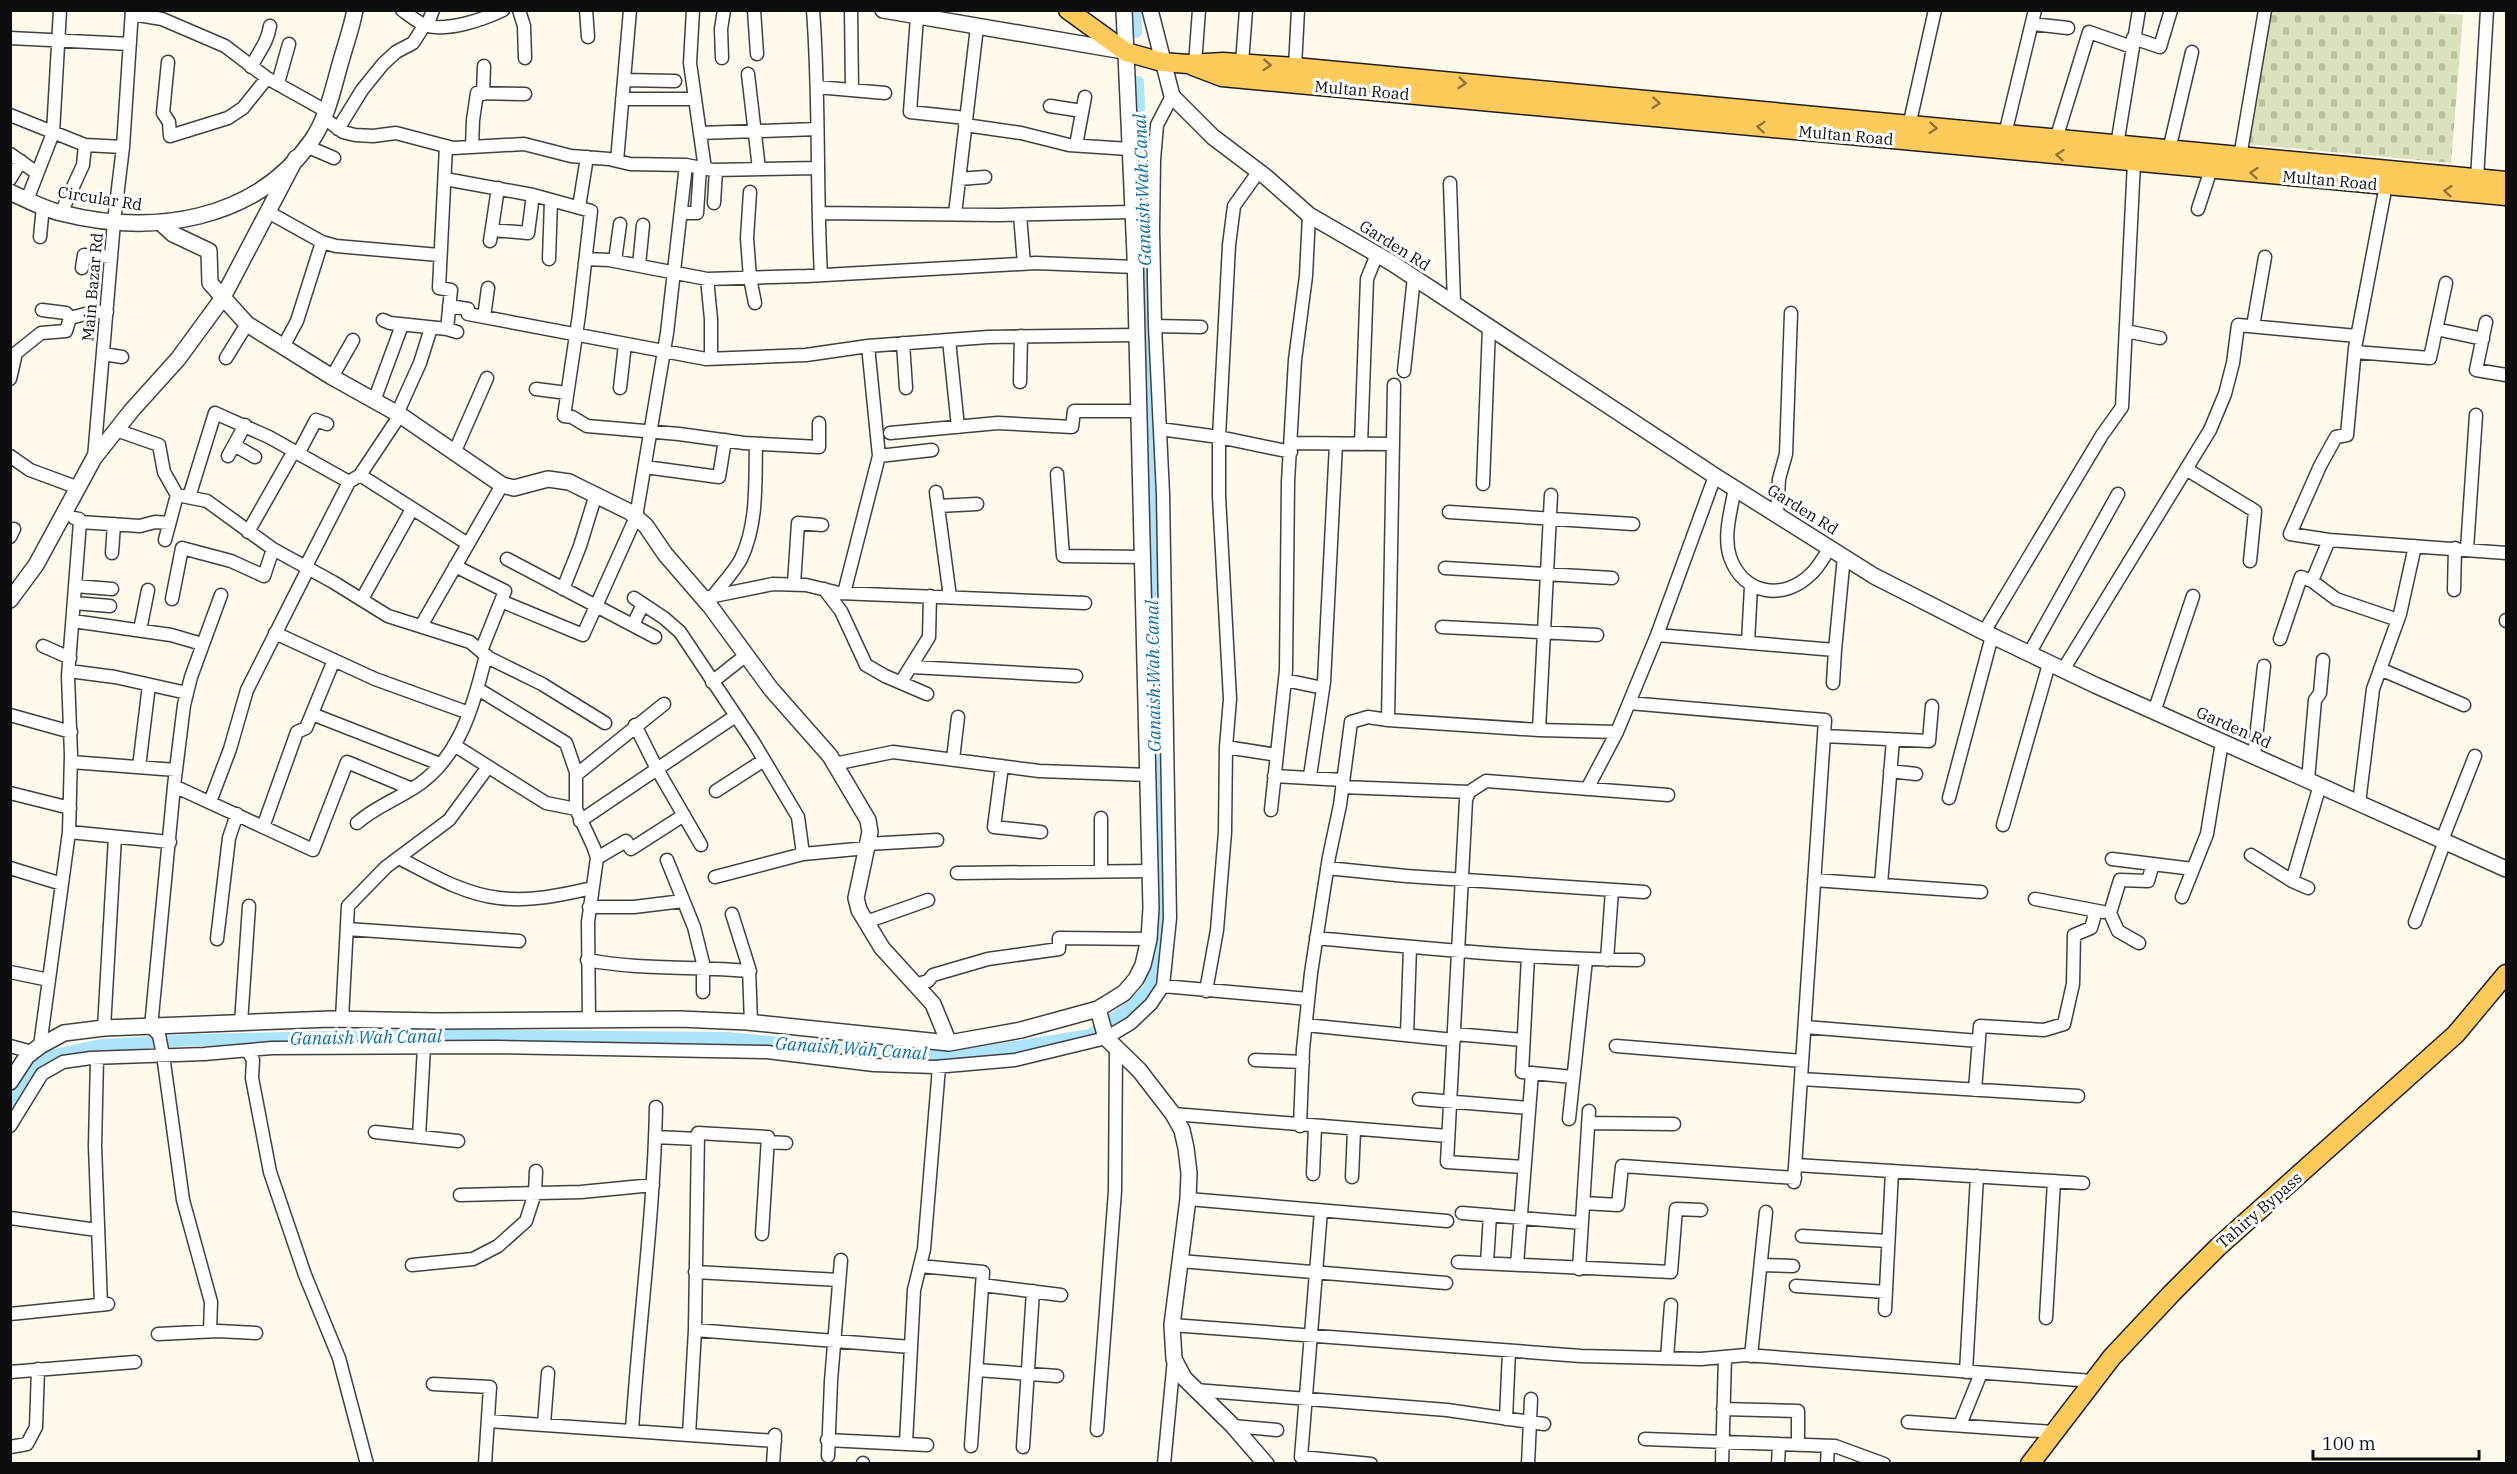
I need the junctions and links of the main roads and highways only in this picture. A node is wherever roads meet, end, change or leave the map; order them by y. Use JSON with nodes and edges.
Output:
{"nodes":[{"id":1,"x":1068,"y":10,"type":"edge"},
{"id":2,"x":1192,"y":64,"type":"junction"},
{"id":3,"x":2506,"y":182,"type":"edge"},
{"id":4,"x":2506,"y":196,"type":"edge"},
{"id":5,"x":2506,"y":974,"type":"edge"},
{"id":6,"x":2030,"y":1464,"type":"edge"}],
"edges":[{"from":1,"to":2,"type":"main road","name":"Multan Road"},
{"from":2,"to":3,"type":"main road","name":"Multan Road","one_way":true},
{"from":4,"to":2,"type":"main road","name":"Multan Road","one_way":true},
{"from":5,"to":6,"type":"main road","name":"Tahiry Bypass"}]}
